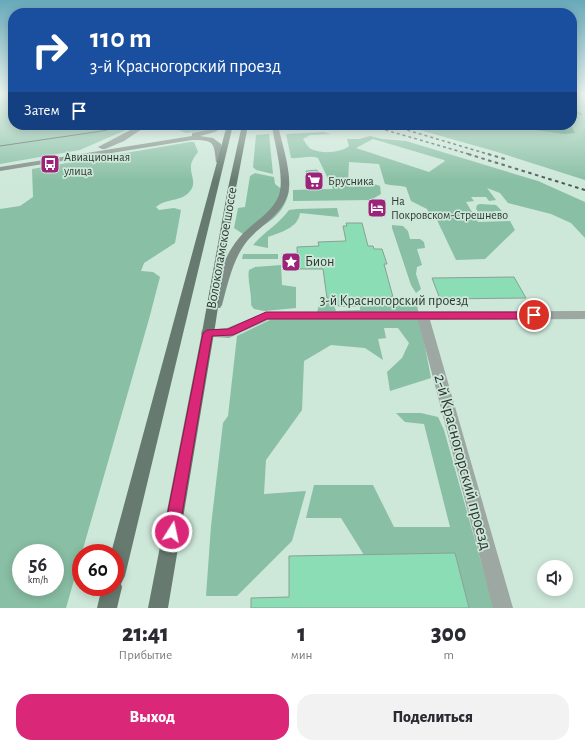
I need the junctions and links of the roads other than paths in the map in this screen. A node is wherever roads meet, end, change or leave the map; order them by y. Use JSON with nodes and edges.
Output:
{"nodes":[{"id":1,"x":135,"y":130,"type":"edge"},
{"id":2,"x":215,"y":130,"type":"edge"},
{"id":3,"x":229,"y":130,"type":"edge"},
{"id":4,"x":244,"y":130,"type":"edge"},
{"id":5,"x":276,"y":130,"type":"edge"},
{"id":6,"x":121,"y":138,"type":"junction"},
{"id":7,"x":175,"y":140,"type":"junction"},
{"id":8,"x":130,"y":147,"type":"junction"},
{"id":9,"x":68,"y":157,"type":"junction"},
{"id":10,"x":220,"y":162,"type":"junction"},
{"id":11,"x":0,"y":168,"type":"edge"},
{"id":12,"x":585,"y":315,"type":"edge"},
{"id":13,"x":423,"y":316,"type":"junction"},
{"id":14,"x":208,"y":330,"type":"junction"},
{"id":15,"x":123,"y":544,"type":"edge"},
{"id":16,"x":110,"y":596,"type":"edge"},
{"id":17,"x":107,"y":608,"type":"edge"},
{"id":18,"x":158,"y":608,"type":"edge"},
{"id":19,"x":503,"y":608,"type":"edge"}],
"edges":[{"from":1,"to":6,"type":"main road"},
{"from":2,"to":7,"type":"main road"},
{"from":3,"to":10,"type":"main road","name":"Волоколамское шоссе"},
{"from":4,"to":14,"type":"main road","name":"Волоколамское шоссе"},
{"from":5,"to":14,"type":"main road"},
{"from":6,"to":8,"type":"main road"},
{"from":6,"to":9,"type":"main road"},
{"from":7,"to":8,"type":"main road"},
{"from":7,"to":10,"type":"main road"},
{"from":8,"to":9,"type":"main road"},
{"from":9,"to":11,"type":"main road"},
{"from":10,"to":15,"type":"main road","name":"Волоколамское шоссе"},
{"from":12,"to":13,"type":"street","name":"3-й Красногорский проезд"},
{"from":13,"to":14,"type":"street","name":"3-й Красногорский проезд"},
{"from":13,"to":19,"type":"street","name":"2-й Красногорский проезд"},
{"from":14,"to":18,"type":"main road","name":"Волоколамское шоссе"},
{"from":16,"to":17,"type":"main road"}]}
